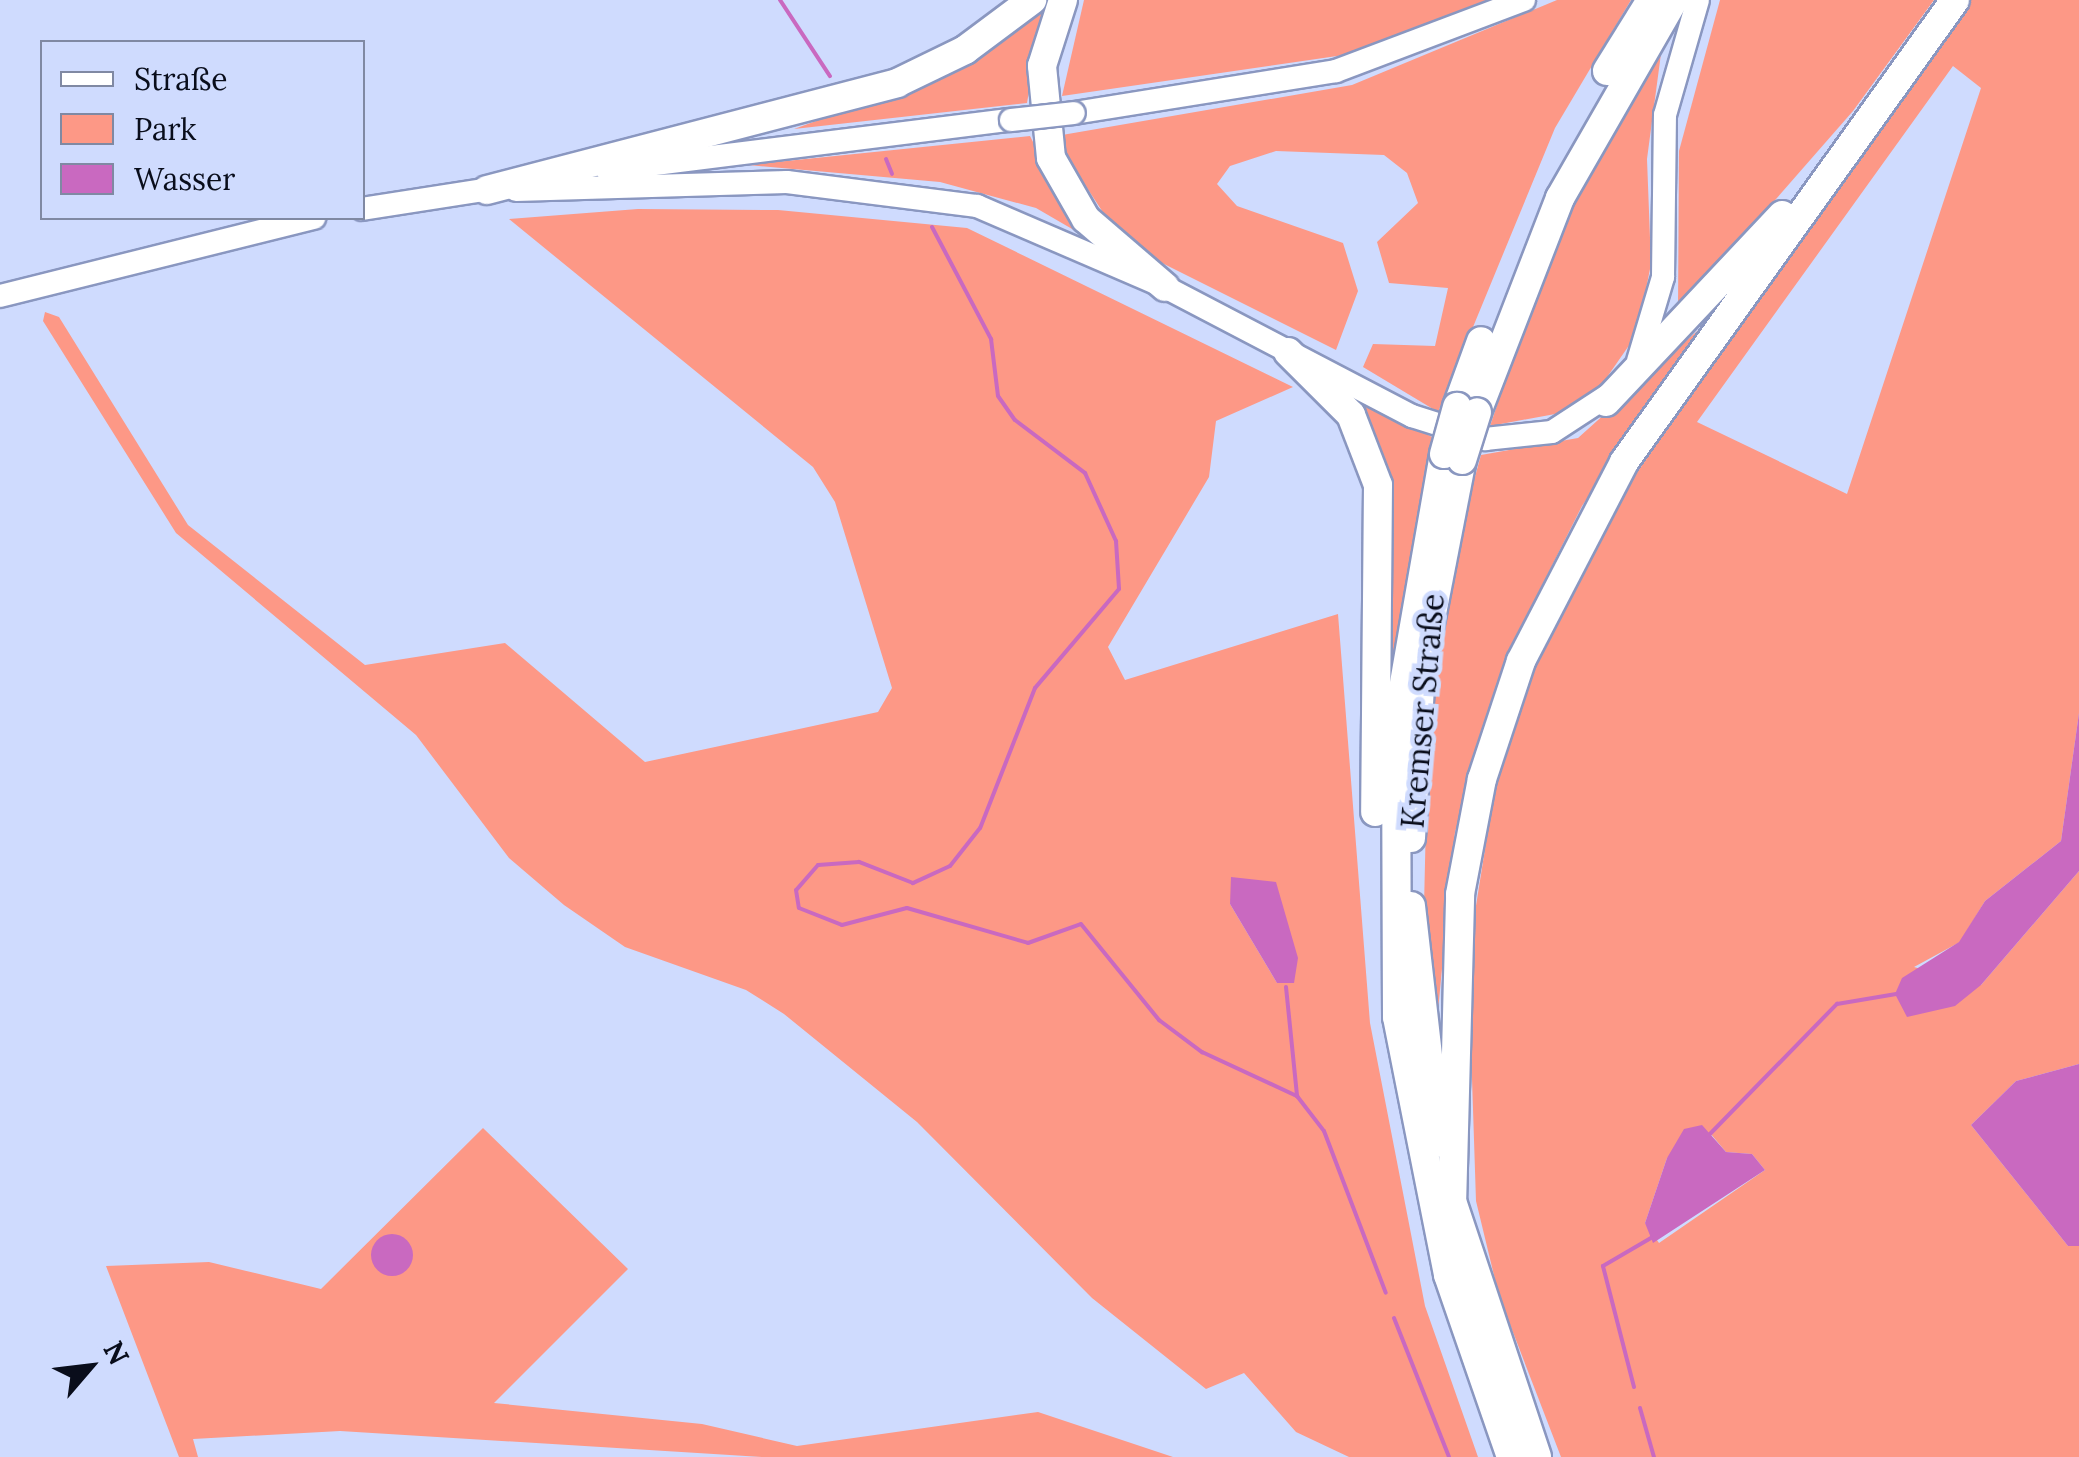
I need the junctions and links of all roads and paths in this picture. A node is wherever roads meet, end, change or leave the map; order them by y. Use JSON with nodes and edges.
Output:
{"nodes":[{"id":1,"x":1032,"y":0,"type":"edge"},
{"id":2,"x":1063,"y":0,"type":"edge"},
{"id":3,"x":1524,"y":0,"type":"edge"},
{"id":4,"x":1650,"y":0,"type":"edge"},
{"id":5,"x":1674,"y":0,"type":"edge"},
{"id":6,"x":1698,"y":0,"type":"edge"},
{"id":7,"x":1955,"y":0,"type":"edge"},
{"id":8,"x":1866,"y":120,"type":"junction"},
{"id":9,"x":488,"y":190,"type":"junction"},
{"id":10,"x":365,"y":208,"type":"edge"},
{"id":11,"x":306,"y":220,"type":"edge"},
{"id":12,"x":1165,"y":288,"type":"junction"},
{"id":13,"x":0,"y":296,"type":"edge"},
{"id":14,"x":1288,"y":352,"type":"junction"},
{"id":15,"x":1606,"y":402,"type":"junction"},
{"id":16,"x":1467,"y":410,"type":"junction"},
{"id":17,"x":1453,"y":457,"type":"junction"},
{"id":18,"x":1398,"y":1017,"type":"junction"},
{"id":19,"x":1452,"y":1206,"type":"junction"},
{"id":20,"x":1462,"y":1283,"type":"junction"},
{"id":21,"x":1511,"y":1457,"type":"edge"},
{"id":22,"x":1537,"y":1457,"type":"edge"}],
"edges":[{"from":1,"to":9,"type":"highway"},
{"from":2,"to":12,"type":"highway"},
{"from":3,"to":9,"type":"main road","bridge":true},
{"from":4,"to":16,"type":"highway","name":"Kremser Straße"},
{"from":5,"to":16,"type":"highway","name":"Kremser Straße"},
{"from":6,"to":15,"type":"main road"},
{"from":7,"to":8,"type":"highway"},
{"from":8,"to":15,"type":"highway"},
{"from":8,"to":19,"type":"highway"},
{"from":9,"to":10,"type":"main road"},
{"from":9,"to":12,"type":"main road"},
{"from":11,"to":13,"type":"main road"},
{"from":12,"to":14,"type":"main road"},
{"from":14,"to":15,"type":"main road"},
{"from":14,"to":18,"type":"highway"},
{"from":16,"to":17,"type":"highway","name":"Kremser Straße","bridge":true},
{"from":17,"to":18,"type":"highway","name":"Kremser Straße"},
{"from":17,"to":19,"type":"highway","name":"Kremser Straße"},
{"from":18,"to":20,"type":"highway","name":"Kremser Straße"},
{"from":19,"to":20,"type":"highway","name":"Kremser Straße"},
{"from":20,"to":21,"type":"highway","name":"Kremser Straße"},
{"from":20,"to":22,"type":"highway","name":"Kremser Straße"}]}
